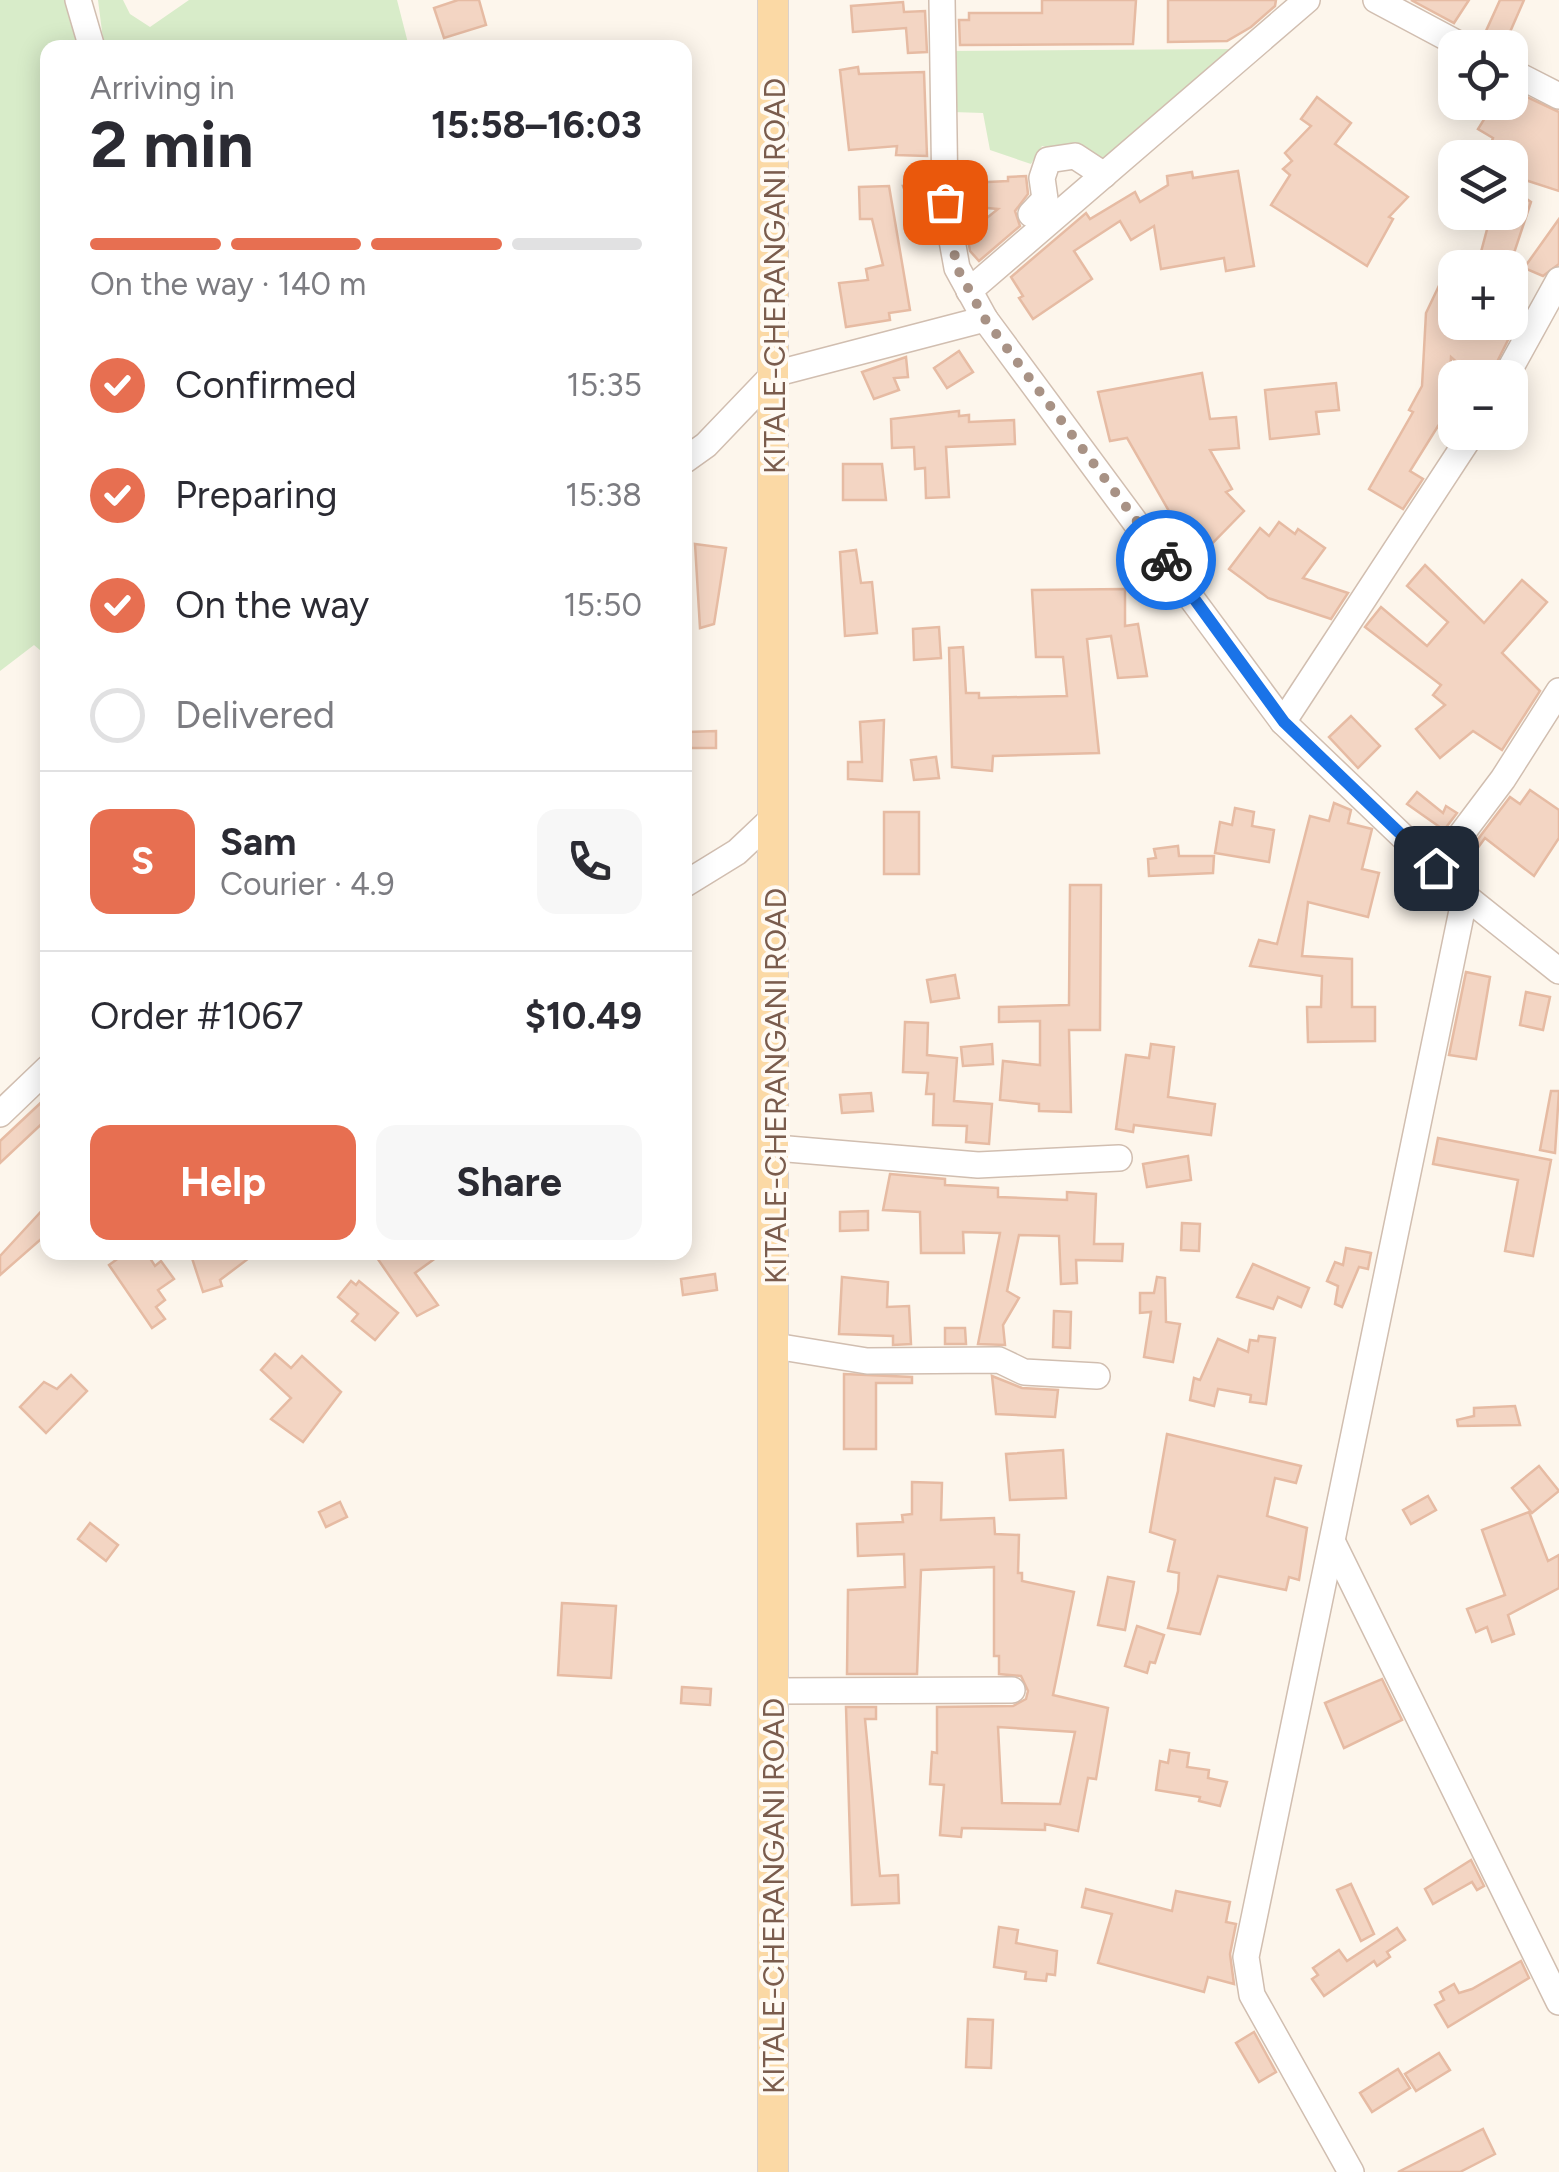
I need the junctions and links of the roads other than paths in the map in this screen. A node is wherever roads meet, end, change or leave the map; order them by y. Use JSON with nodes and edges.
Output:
{"nodes":[{"id":1,"x":78,"y":0,"type":"edge"},
{"id":2,"x":773,"y":0,"type":"edge"},
{"id":3,"x":942,"y":0,"type":"edge"},
{"id":4,"x":1307,"y":0,"type":"edge"},
{"id":5,"x":1376,"y":0,"type":"edge"},
{"id":6,"x":1438,"y":33,"type":"edge"},
{"id":7,"x":90,"y":40,"type":"edge"},
{"id":8,"x":1528,"y":80,"type":"edge"},
{"id":9,"x":1559,"y":96,"type":"edge"},
{"id":10,"x":1104,"y":175,"type":"junction"},
{"id":11,"x":1031,"y":214,"type":"dead end"},
{"id":12,"x":1559,"y":280,"type":"edge"},
{"id":13,"x":969,"y":291,"type":"junction"},
{"id":14,"x":985,"y":319,"type":"junction"},
{"id":15,"x":1515,"y":360,"type":"edge"},
{"id":16,"x":774,"y":374,"type":"junction"},
{"id":17,"x":1460,"y":450,"type":"edge"},
{"id":18,"x":692,"y":455,"type":"edge"},
{"id":19,"x":1559,"y":691,"type":"edge"},
{"id":20,"x":1284,"y":722,"type":"junction"},
{"id":21,"x":774,"y":817,"type":"junction"},
{"id":22,"x":1436,"y":868,"type":"junction"},
{"id":23,"x":692,"y":880,"type":"edge"},
{"id":24,"x":1466,"y":896,"type":"junction"},
{"id":25,"x":1559,"y":971,"type":"edge"},
{"id":26,"x":40,"y":1076,"type":"edge"},
{"id":27,"x":0,"y":1114,"type":"edge"},
{"id":28,"x":776,"y":1148,"type":"junction"},
{"id":29,"x":1119,"y":1158,"type":"dead end"},
{"id":30,"x":775,"y":1346,"type":"junction"},
{"id":31,"x":1097,"y":1376,"type":"dead end"},
{"id":32,"x":1334,"y":1546,"type":"junction"},
{"id":33,"x":1012,"y":1690,"type":"dead end"},
{"id":34,"x":773,"y":1692,"type":"junction"},
{"id":35,"x":1559,"y":2002,"type":"edge"},
{"id":36,"x":773,"y":2172,"type":"edge"},
{"id":37,"x":1351,"y":2172,"type":"edge"}],
"edges":[{"from":1,"to":7,"type":"street"},
{"from":2,"to":16,"type":"main road","name":"KITALE-CHERANGANI ROAD"},
{"from":3,"to":13,"type":"street"},
{"from":4,"to":10,"type":"street"},
{"from":5,"to":6,"type":"street"},
{"from":8,"to":9,"type":"street"},
{"from":10,"to":11,"type":"street"},
{"from":10,"to":13,"type":"street"},
{"from":12,"to":15,"type":"street"},
{"from":13,"to":14,"type":"street"},
{"from":14,"to":16,"type":"street"},
{"from":14,"to":20,"type":"street"},
{"from":16,"to":18,"type":"street"},
{"from":16,"to":21,"type":"main road","name":"KITALE-CHERANGANI ROAD"},
{"from":17,"to":20,"type":"street"},
{"from":19,"to":22,"type":"street"},
{"from":20,"to":22,"type":"street"},
{"from":21,"to":23,"type":"street"},
{"from":21,"to":28,"type":"main road","name":"KITALE-CHERANGANI ROAD"},
{"from":22,"to":24,"type":"street"},
{"from":24,"to":25,"type":"street"},
{"from":24,"to":32,"type":"street"},
{"from":26,"to":27,"type":"street"},
{"from":28,"to":29,"type":"street"},
{"from":28,"to":30,"type":"main road","name":"KITALE-CHERANGANI ROAD"},
{"from":30,"to":31,"type":"street"},
{"from":30,"to":34,"type":"main road","name":"KITALE-CHERANGANI ROAD"},
{"from":32,"to":35,"type":"street"},
{"from":32,"to":37,"type":"street"},
{"from":33,"to":34,"type":"street"},
{"from":34,"to":36,"type":"main road","name":"KITALE-CHERANGANI ROAD"}]}
